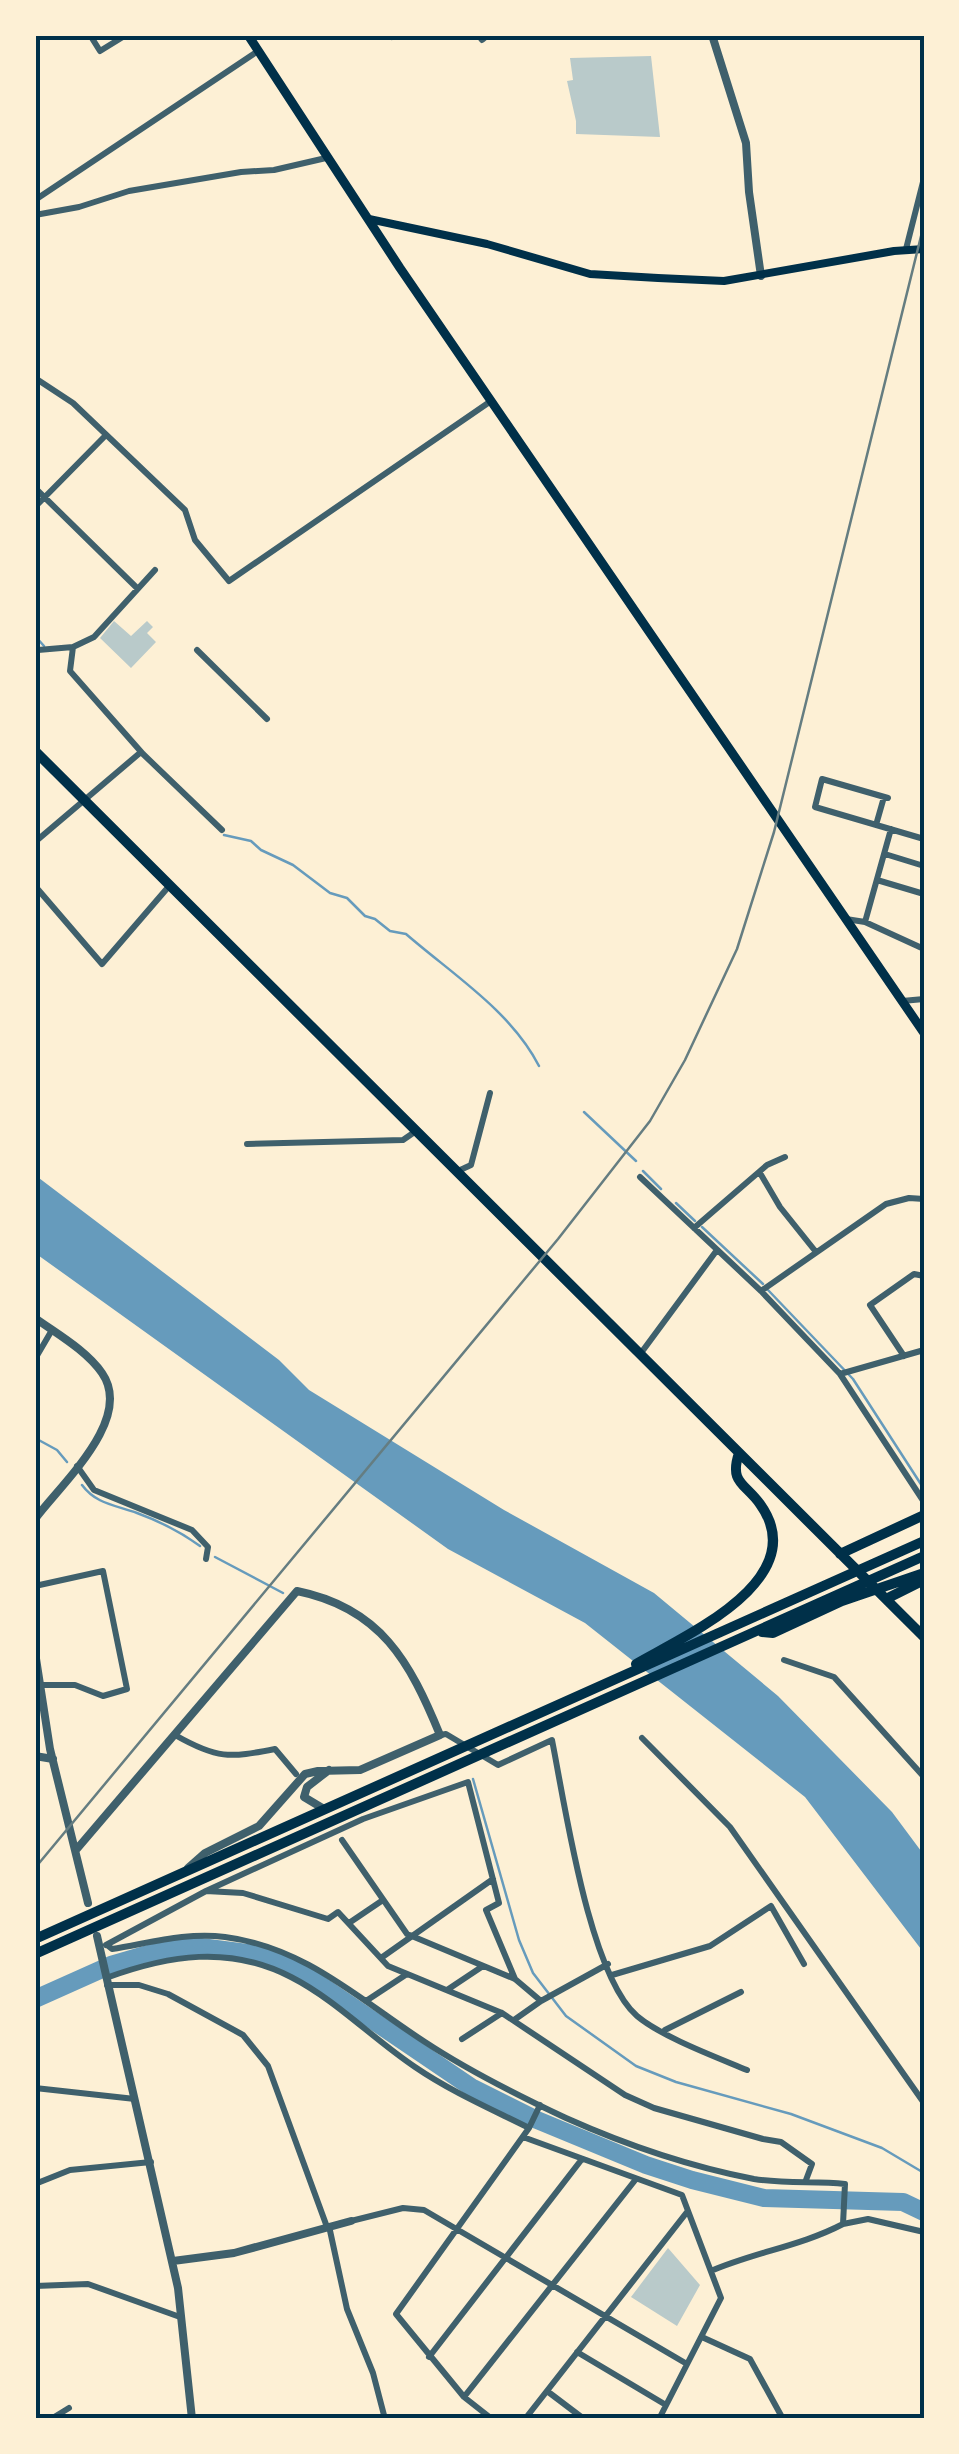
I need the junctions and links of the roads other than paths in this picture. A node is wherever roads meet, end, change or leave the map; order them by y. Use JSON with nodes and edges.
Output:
{"nodes":[{"id":1,"x":90,"y":35,"type":"edge"},
{"id":2,"x":126,"y":35,"type":"edge"},
{"id":3,"x":248,"y":35,"type":"edge"},
{"id":4,"x":478,"y":35,"type":"edge"},
{"id":5,"x":488,"y":35,"type":"edge"},
{"id":6,"x":712,"y":35,"type":"edge"},
{"id":7,"x":258,"y":50,"type":"junction"},
{"id":8,"x":326,"y":158,"type":"junction"},
{"id":9,"x":924,"y":178,"type":"edge"},
{"id":10,"x":35,"y":200,"type":"edge"},
{"id":11,"x":35,"y":215,"type":"edge"},
{"id":12,"x":369,"y":220,"type":"junction"},
{"id":13,"x":906,"y":249,"type":"junction"},
{"id":14,"x":924,"y":249,"type":"edge"},
{"id":15,"x":761,"y":276,"type":"junction"},
{"id":16,"x":35,"y":378,"type":"edge"},
{"id":17,"x":492,"y":401,"type":"junction"},
{"id":18,"x":106,"y":435,"type":"junction"},
{"id":19,"x":35,"y":488,"type":"edge"},
{"id":20,"x":44,"y":498,"type":"junction"},
{"id":21,"x":35,"y":507,"type":"edge"},
{"id":22,"x":155,"y":570,"type":"dead end"},
{"id":23,"x":136,"y":588,"type":"junction"},
{"id":24,"x":73,"y":647,"type":"junction"},
{"id":25,"x":38,"y":650,"type":"dead end"},
{"id":26,"x":197,"y":650,"type":"dead end"},
{"id":27,"x":267,"y":720,"type":"dead end"},
{"id":28,"x":35,"y":751,"type":"edge"},
{"id":29,"x":141,"y":752,"type":"junction"},
{"id":30,"x":84,"y":800,"type":"junction"},
{"id":31,"x":876,"y":824,"type":"junction"},
{"id":32,"x":891,"y":829,"type":"junction"},
{"id":33,"x":222,"y":830,"type":"dead end"},
{"id":34,"x":924,"y":839,"type":"edge"},
{"id":35,"x":35,"y":842,"type":"edge"},
{"id":36,"x":884,"y":854,"type":"junction"},
{"id":37,"x":924,"y":866,"type":"edge"},
{"id":38,"x":877,"y":880,"type":"junction"},
{"id":39,"x":170,"y":885,"type":"junction"},
{"id":40,"x":35,"y":886,"type":"edge"},
{"id":41,"x":924,"y":894,"type":"edge"},
{"id":42,"x":845,"y":919,"type":"junction"},
{"id":43,"x":865,"y":922,"type":"junction"},
{"id":44,"x":924,"y":949,"type":"edge"},
{"id":45,"x":924,"y":999,"type":"edge"},
{"id":46,"x":902,"y":1001,"type":"junction"},
{"id":47,"x":924,"y":1033,"type":"edge"},
{"id":48,"x":490,"y":1093,"type":"dead end"},
{"id":49,"x":416,"y":1132,"type":"junction"},
{"id":50,"x":247,"y":1144,"type":"dead end"},
{"id":51,"x":785,"y":1157,"type":"dead end"},
{"id":52,"x":456,"y":1172,"type":"junction"},
{"id":53,"x":760,"y":1173,"type":"junction"},
{"id":54,"x":640,"y":1177,"type":"dead end"},
{"id":55,"x":924,"y":1199,"type":"edge"},
{"id":56,"x":694,"y":1228,"type":"junction"},
{"id":57,"x":717,"y":1250,"type":"junction"},
{"id":58,"x":816,"y":1252,"type":"junction"},
{"id":59,"x":924,"y":1276,"type":"edge"},
{"id":60,"x":761,"y":1292,"type":"junction"},
{"id":61,"x":35,"y":1318,"type":"edge"},
{"id":62,"x":52,"y":1330,"type":"junction"},
{"id":63,"x":924,"y":1350,"type":"edge"},
{"id":64,"x":640,"y":1354,"type":"junction"},
{"id":65,"x":904,"y":1356,"type":"junction"},
{"id":66,"x":35,"y":1359,"type":"edge"},
{"id":67,"x":840,"y":1374,"type":"junction"},
{"id":68,"x":739,"y":1453,"type":"junction"},
{"id":69,"x":76,"y":1466,"type":"junction"},
{"id":70,"x":924,"y":1502,"type":"edge"},
{"id":71,"x":924,"y":1515,"type":"edge"},
{"id":72,"x":35,"y":1519,"type":"edge"},
{"id":73,"x":924,"y":1541,"type":"edge"},
{"id":74,"x":840,"y":1554,"type":"junction"},
{"id":75,"x":924,"y":1556,"type":"edge"},
{"id":76,"x":206,"y":1560,"type":"dead end"},
{"id":77,"x":924,"y":1576,"type":"edge"},
{"id":78,"x":35,"y":1586,"type":"edge"},
{"id":79,"x":886,"y":1600,"type":"junction"},
{"id":80,"x":759,"y":1631,"type":"junction"},
{"id":81,"x":924,"y":1637,"type":"edge"},
{"id":82,"x":35,"y":1652,"type":"edge"},
{"id":83,"x":784,"y":1660,"type":"dead end"},
{"id":84,"x":37,"y":1685,"type":"edge"},
{"id":85,"x":582,"y":1695,"type":"junction"},
{"id":86,"x":176,"y":1735,"type":"junction"},
{"id":87,"x":440,"y":1735,"type":"junction"},
{"id":88,"x":642,"y":1738,"type":"dead end"},
{"id":89,"x":35,"y":1756,"type":"edge"},
{"id":90,"x":53,"y":1759,"type":"junction"},
{"id":91,"x":329,"y":1770,"type":"junction"},
{"id":92,"x":296,"y":1774,"type":"dead end"},
{"id":93,"x":924,"y":1777,"type":"edge"},
{"id":94,"x":324,"y":1809,"type":"junction"},
{"id":95,"x":342,"y":1840,"type":"dead end"},
{"id":96,"x":76,"y":1850,"type":"junction"},
{"id":97,"x":181,"y":1874,"type":"junction"},
{"id":98,"x":493,"y":1879,"type":"junction"},
{"id":99,"x":206,"y":1891,"type":"junction"},
{"id":100,"x":384,"y":1900,"type":"junction"},
{"id":101,"x":88,"y":1903,"type":"dead end"},
{"id":102,"x":348,"y":1923,"type":"junction"},
{"id":103,"x":97,"y":1936,"type":"dead end"},
{"id":104,"x":412,"y":1936,"type":"junction"},
{"id":105,"x":35,"y":1940,"type":"edge"},
{"id":106,"x":103,"y":1949,"type":"junction"},
{"id":107,"x":35,"y":1954,"type":"edge"},
{"id":108,"x":381,"y":1958,"type":"junction"},
{"id":109,"x":608,"y":1964,"type":"junction"},
{"id":110,"x":804,"y":1964,"type":"dead end"},
{"id":111,"x":483,"y":1966,"type":"junction"},
{"id":112,"x":408,"y":1974,"type":"junction"},
{"id":113,"x":612,"y":1975,"type":"junction"},
{"id":114,"x":515,"y":1979,"type":"junction"},
{"id":115,"x":107,"y":1981,"type":"junction"},
{"id":116,"x":446,"y":1990,"type":"junction"},
{"id":117,"x":740,"y":1992,"type":"dead end"},
{"id":118,"x":366,"y":2000,"type":"junction"},
{"id":119,"x":542,"y":2000,"type":"junction"},
{"id":120,"x":502,"y":2014,"type":"junction"},
{"id":121,"x":514,"y":2020,"type":"junction"},
{"id":122,"x":664,"y":2030,"type":"junction"},
{"id":123,"x":462,"y":2040,"type":"dead end"},
{"id":124,"x":747,"y":2070,"type":"dead end"},
{"id":125,"x":35,"y":2088,"type":"edge"},
{"id":126,"x":135,"y":2099,"type":"junction"},
{"id":127,"x":924,"y":2104,"type":"edge"},
{"id":128,"x":539,"y":2106,"type":"junction"},
{"id":129,"x":530,"y":2126,"type":"junction"},
{"id":130,"x":523,"y":2137,"type":"junction"},
{"id":131,"x":582,"y":2158,"type":"junction"},
{"id":132,"x":151,"y":2162,"type":"junction"},
{"id":133,"x":636,"y":2178,"type":"junction"},
{"id":134,"x":806,"y":2180,"type":"junction"},
{"id":135,"x":35,"y":2184,"type":"edge"},
{"id":136,"x":688,"y":2211,"type":"junction"},
{"id":137,"x":351,"y":2221,"type":"joint"},
{"id":138,"x":843,"y":2224,"type":"junction"},
{"id":139,"x":328,"y":2226,"type":"junction"},
{"id":140,"x":456,"y":2228,"type":"junction"},
{"id":141,"x":924,"y":2232,"type":"edge"},
{"id":142,"x":506,"y":2256,"type":"junction"},
{"id":143,"x":173,"y":2261,"type":"junction"},
{"id":144,"x":712,"y":2271,"type":"junction"},
{"id":145,"x":554,"y":2284,"type":"junction"},
{"id":146,"x":35,"y":2286,"type":"edge"},
{"id":147,"x":606,"y":2315,"type":"junction"},
{"id":148,"x":180,"y":2317,"type":"junction"},
{"id":149,"x":704,"y":2338,"type":"junction"},
{"id":150,"x":577,"y":2352,"type":"junction"},
{"id":151,"x":429,"y":2357,"type":"junction"},
{"id":152,"x":687,"y":2364,"type":"junction"},
{"id":153,"x":547,"y":2391,"type":"junction"},
{"id":154,"x":464,"y":2397,"type":"junction"},
{"id":155,"x":666,"y":2405,"type":"junction"},
{"id":156,"x":69,"y":2408,"type":"dead end"},
{"id":157,"x":51,"y":2419,"type":"edge"},
{"id":158,"x":192,"y":2419,"type":"edge"},
{"id":159,"x":385,"y":2419,"type":"edge"},
{"id":160,"x":492,"y":2419,"type":"edge"},
{"id":161,"x":525,"y":2419,"type":"edge"},
{"id":162,"x":584,"y":2419,"type":"edge"},
{"id":163,"x":658,"y":2419,"type":"edge"},
{"id":164,"x":783,"y":2419,"type":"edge"}],
"edges":[{"from":1,"to":2,"type":"street"},
{"from":3,"to":7,"type":"main road"},
{"from":4,"to":5,"type":"street"},
{"from":6,"to":15,"type":"street"},
{"from":7,"to":8,"type":"main road"},
{"from":7,"to":10,"type":"street"},
{"from":8,"to":11,"type":"street"},
{"from":8,"to":12,"type":"main road"},
{"from":9,"to":13,"type":"street"},
{"from":12,"to":15,"type":"main road"},
{"from":12,"to":17,"type":"main road"},
{"from":13,"to":14,"type":"main road"},
{"from":13,"to":15,"type":"main road"},
{"from":16,"to":18,"type":"street"},
{"from":17,"to":18,"type":"street"},
{"from":17,"to":42,"type":"main road"},
{"from":18,"to":20,"type":"street"},
{"from":19,"to":20,"type":"street"},
{"from":20,"to":21,"type":"street"},
{"from":20,"to":23,"type":"street"},
{"from":22,"to":23,"type":"street"},
{"from":23,"to":24,"type":"street"},
{"from":24,"to":25,"type":"street"},
{"from":24,"to":29,"type":"street"},
{"from":26,"to":27,"type":"street"},
{"from":28,"to":30,"type":"highway"},
{"from":29,"to":30,"type":"street"},
{"from":29,"to":33,"type":"street"},
{"from":30,"to":35,"type":"street"},
{"from":30,"to":39,"type":"highway"},
{"from":31,"to":31,"type":"street"},
{"from":31,"to":32,"type":"street"},
{"from":32,"to":34,"type":"street"},
{"from":32,"to":36,"type":"street"},
{"from":36,"to":37,"type":"street"},
{"from":36,"to":38,"type":"street"},
{"from":38,"to":41,"type":"street"},
{"from":38,"to":43,"type":"street"},
{"from":39,"to":40,"type":"street"},
{"from":39,"to":49,"type":"highway"},
{"from":42,"to":43,"type":"street"},
{"from":42,"to":46,"type":"main road"},
{"from":43,"to":44,"type":"street"},
{"from":45,"to":46,"type":"street"},
{"from":46,"to":47,"type":"main road"},
{"from":48,"to":52,"type":"street"},
{"from":49,"to":50,"type":"street"},
{"from":49,"to":52,"type":"highway"},
{"from":51,"to":53,"type":"street"},
{"from":52,"to":64,"type":"highway"},
{"from":53,"to":56,"type":"street"},
{"from":53,"to":58,"type":"street"},
{"from":54,"to":56,"type":"street"},
{"from":55,"to":58,"type":"street"},
{"from":56,"to":57,"type":"street"},
{"from":57,"to":60,"type":"street"},
{"from":57,"to":64,"type":"street"},
{"from":58,"to":60,"type":"street"},
{"from":59,"to":65,"type":"street"},
{"from":60,"to":67,"type":"street"},
{"from":61,"to":62,"type":"street"},
{"from":62,"to":66,"type":"street"},
{"from":62,"to":69,"type":"street"},
{"from":63,"to":65,"type":"street"},
{"from":64,"to":68,"type":"highway"},
{"from":65,"to":67,"type":"street"},
{"from":67,"to":70,"type":"street"},
{"from":68,"to":74,"type":"highway"},
{"from":68,"to":85,"type":"highway"},
{"from":69,"to":72,"type":"street"},
{"from":69,"to":76,"type":"street"},
{"from":71,"to":74,"type":"highway"},
{"from":73,"to":85,"type":"highway"},
{"from":74,"to":79,"type":"highway"},
{"from":75,"to":80,"type":"highway"},
{"from":77,"to":79,"type":"highway"},
{"from":77,"to":80,"type":"highway"},
{"from":78,"to":84,"type":"street"},
{"from":79,"to":81,"type":"highway"},
{"from":80,"to":107,"type":"highway"},
{"from":82,"to":84,"type":"street"},
{"from":83,"to":93,"type":"street"},
{"from":84,"to":90,"type":"street"},
{"from":85,"to":94,"type":"highway"},
{"from":86,"to":87,"type":"street"},
{"from":86,"to":92,"type":"street"},
{"from":86,"to":96,"type":"street"},
{"from":87,"to":91,"type":"street"},
{"from":87,"to":109,"type":"street"},
{"from":88,"to":127,"type":"street"},
{"from":89,"to":90,"type":"street"},
{"from":90,"to":96,"type":"street"},
{"from":91,"to":94,"type":"street"},
{"from":91,"to":97,"type":"street"},
{"from":94,"to":97,"type":"highway"},
{"from":95,"to":100,"type":"street"},
{"from":96,"to":101,"type":"street"},
{"from":97,"to":105,"type":"highway"},
{"from":98,"to":99,"type":"street"},
{"from":98,"to":104,"type":"street"},
{"from":98,"to":114,"type":"street"},
{"from":99,"to":102,"type":"street"},
{"from":99,"to":106,"type":"street"},
{"from":100,"to":102,"type":"street"},
{"from":100,"to":104,"type":"street"},
{"from":102,"to":108,"type":"street"},
{"from":103,"to":106,"type":"street"},
{"from":104,"to":108,"type":"street"},
{"from":104,"to":111,"type":"street"},
{"from":106,"to":115,"type":"street"},
{"from":106,"to":118,"type":"street"},
{"from":108,"to":112,"type":"street"},
{"from":109,"to":113,"type":"street"},
{"from":109,"to":119,"type":"street"},
{"from":110,"to":113,"type":"street"},
{"from":111,"to":114,"type":"street"},
{"from":111,"to":116,"type":"street"},
{"from":112,"to":116,"type":"street"},
{"from":112,"to":118,"type":"street"},
{"from":113,"to":122,"type":"street"},
{"from":114,"to":119,"type":"street"},
{"from":115,"to":126,"type":"street"},
{"from":115,"to":129,"type":"street"},
{"from":115,"to":139,"type":"street"},
{"from":116,"to":120,"type":"street"},
{"from":117,"to":122,"type":"street"},
{"from":118,"to":128,"type":"street"},
{"from":119,"to":121,"type":"street"},
{"from":120,"to":121,"type":"street"},
{"from":120,"to":123,"type":"street"},
{"from":121,"to":134,"type":"street"},
{"from":122,"to":124,"type":"street"},
{"from":125,"to":126,"type":"street"},
{"from":126,"to":132,"type":"street"},
{"from":128,"to":129,"type":"street"},
{"from":128,"to":134,"type":"street"},
{"from":129,"to":130,"type":"street"},
{"from":130,"to":131,"type":"street"},
{"from":130,"to":140,"type":"street"},
{"from":131,"to":133,"type":"street"},
{"from":131,"to":142,"type":"street"},
{"from":132,"to":135,"type":"street"},
{"from":132,"to":143,"type":"street"},
{"from":133,"to":136,"type":"street"},
{"from":133,"to":145,"type":"street"},
{"from":134,"to":138,"type":"street"},
{"from":136,"to":144,"type":"street"},
{"from":136,"to":147,"type":"street"},
{"from":137,"to":139,"type":"street"},
{"from":137,"to":140,"type":"street"},
{"from":138,"to":141,"type":"street"},
{"from":138,"to":144,"type":"street"},
{"from":139,"to":143,"type":"street"},
{"from":139,"to":159,"type":"street"},
{"from":140,"to":142,"type":"street"},
{"from":140,"to":151,"type":"street"},
{"from":142,"to":145,"type":"street"},
{"from":142,"to":151,"type":"street"},
{"from":143,"to":148,"type":"street"},
{"from":144,"to":149,"type":"street"},
{"from":145,"to":147,"type":"street"},
{"from":145,"to":154,"type":"street"},
{"from":146,"to":148,"type":"street"},
{"from":147,"to":150,"type":"street"},
{"from":147,"to":152,"type":"street"},
{"from":148,"to":158,"type":"street"},
{"from":149,"to":152,"type":"street"},
{"from":149,"to":164,"type":"street"},
{"from":150,"to":153,"type":"street"},
{"from":150,"to":155,"type":"street"},
{"from":151,"to":154,"type":"street"},
{"from":152,"to":155,"type":"street"},
{"from":153,"to":161,"type":"street"},
{"from":153,"to":162,"type":"street"},
{"from":154,"to":160,"type":"street"},
{"from":155,"to":163,"type":"street"},
{"from":156,"to":157,"type":"street"}]}
